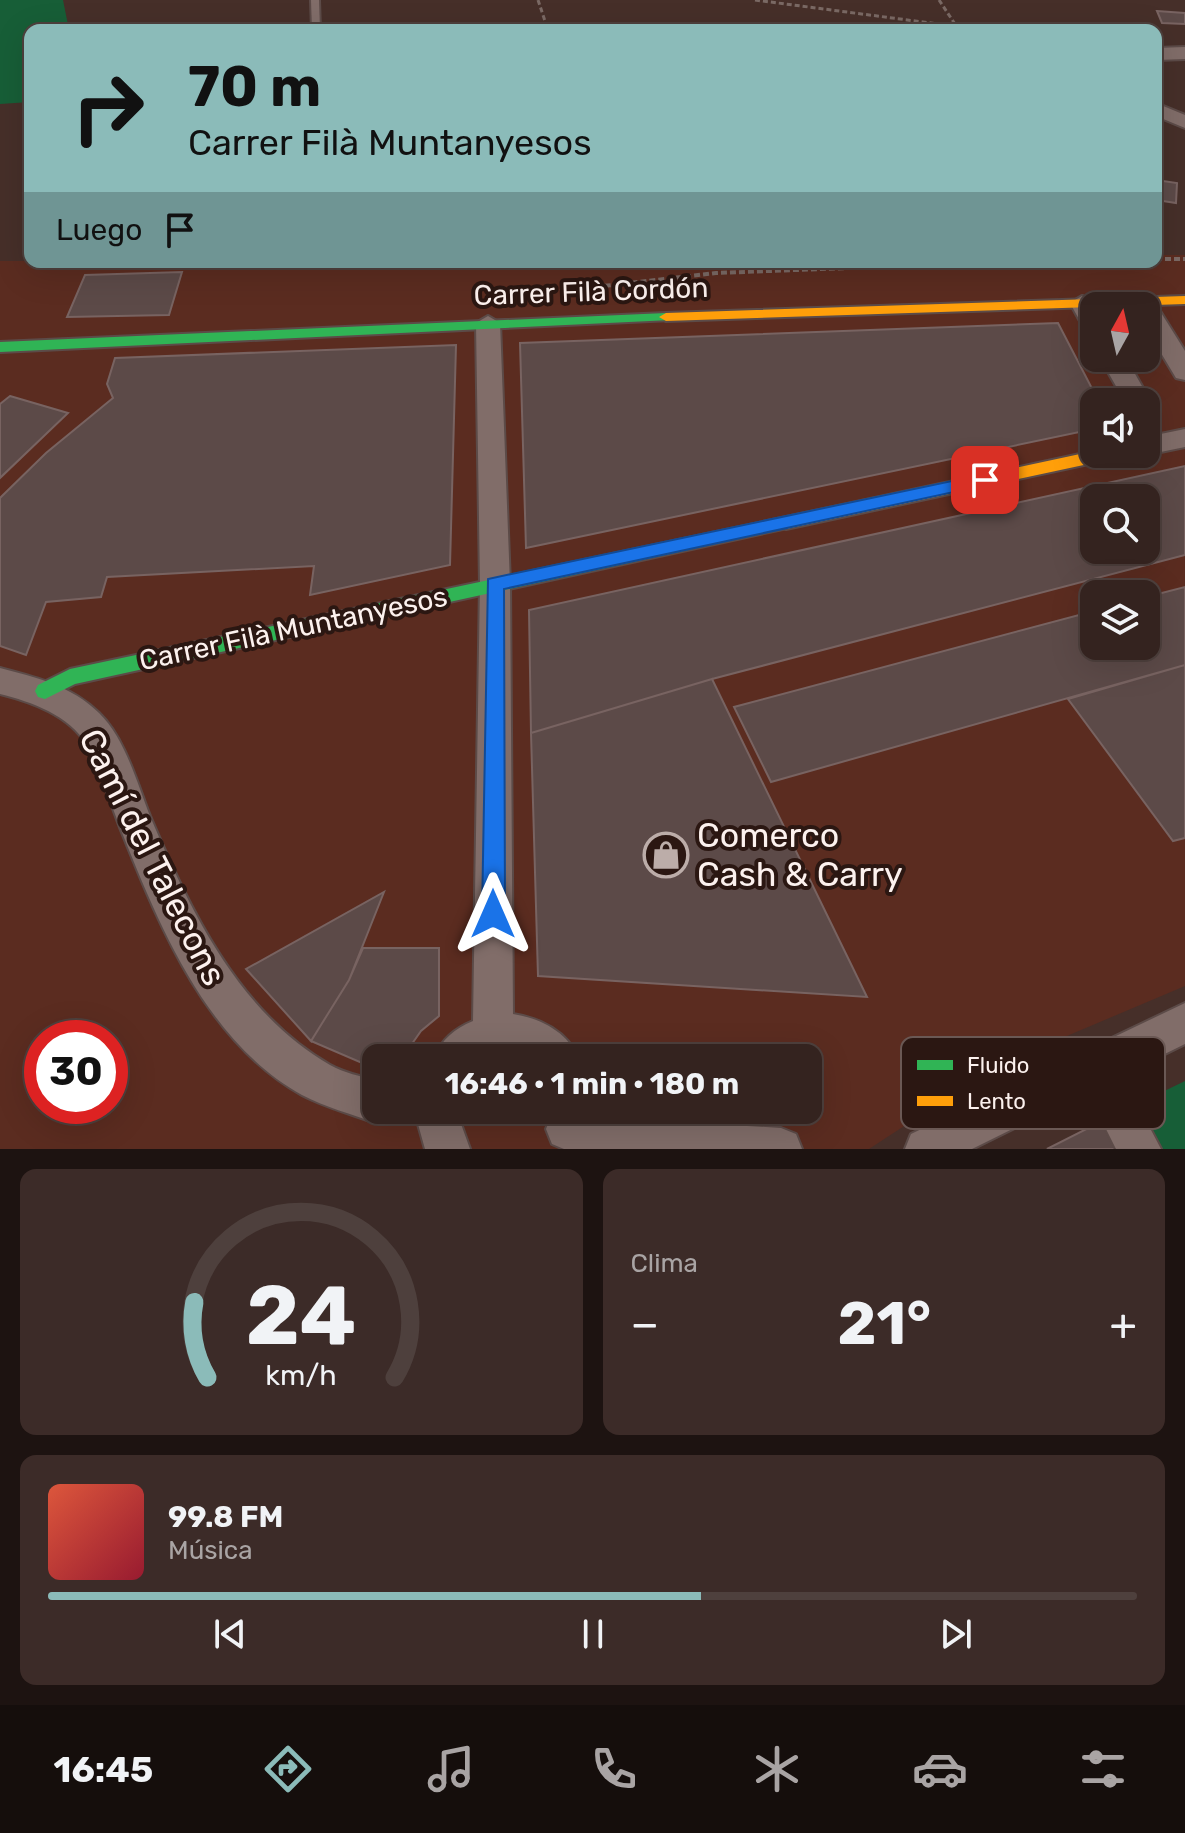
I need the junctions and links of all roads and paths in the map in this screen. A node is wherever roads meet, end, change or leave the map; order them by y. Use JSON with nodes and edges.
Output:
{"nodes":[{"id":1,"x":315,"y":0,"type":"edge"},
{"id":2,"x":538,"y":0,"type":"edge"},
{"id":3,"x":755,"y":0,"type":"edge"},
{"id":4,"x":939,"y":0,"type":"edge"},
{"id":5,"x":316,"y":24,"type":"edge"},
{"id":6,"x":546,"y":24,"type":"edge"},
{"id":7,"x":948,"y":24,"type":"edge"},
{"id":8,"x":955,"y":24,"type":"edge"},
{"id":9,"x":1185,"y":53,"type":"edge"},
{"id":10,"x":1162,"y":54,"type":"edge"},
{"id":11,"x":1162,"y":112,"type":"edge"},
{"id":12,"x":1185,"y":122,"type":"edge"},
{"id":13,"x":1162,"y":259,"type":"edge"},
{"id":14,"x":1185,"y":259,"type":"edge"},
{"id":15,"x":856,"y":268,"type":"edge"},
{"id":16,"x":556,"y":291,"type":"dead end"},
{"id":17,"x":1185,"y":300,"type":"edge"},
{"id":18,"x":1160,"y":303,"type":"edge"},
{"id":19,"x":1080,"y":314,"type":"edge"},
{"id":20,"x":488,"y":323,"type":"junction"},
{"id":21,"x":1160,"y":331,"type":"edge"},
{"id":22,"x":0,"y":347,"type":"edge"},
{"id":23,"x":1185,"y":372,"type":"edge"},
{"id":24,"x":1080,"y":460,"type":"edge"},
{"id":25,"x":495,"y":584,"type":"junction"},
{"id":26,"x":0,"y":681,"type":"edge"},
{"id":27,"x":45,"y":691,"type":"junction"},
{"id":28,"x":1185,"y":1023,"type":"edge"},
{"id":29,"x":493,"y":1034,"type":"junction"},
{"id":30,"x":1156,"y":1037,"type":"edge"},
{"id":31,"x":470,"y":1044,"type":"edge"},
{"id":32,"x":540,"y":1044,"type":"edge"},
{"id":33,"x":362,"y":1097,"type":"edge"},
{"id":34,"x":565,"y":1129,"type":"edge"},
{"id":35,"x":967,"y":1129,"type":"edge"},
{"id":36,"x":1129,"y":1129,"type":"edge"},
{"id":37,"x":781,"y":1149,"type":"edge"},
{"id":38,"x":926,"y":1149,"type":"edge"},
{"id":39,"x":1140,"y":1149,"type":"edge"}],
"edges":[{"from":1,"to":5,"type":"lane"},
{"from":2,"to":6,"type":"path"},
{"from":3,"to":7,"type":"path"},
{"from":4,"to":8,"type":"path"},
{"from":9,"to":10,"type":"street"},
{"from":11,"to":12,"type":"street"},
{"from":13,"to":14,"type":"path"},
{"from":15,"to":16,"type":"path"},
{"from":17,"to":18,"type":"street","name":"Carrer Filà Cordón"},
{"from":19,"to":20,"type":"street","name":"Carrer Filà Cordón"},
{"from":20,"to":22,"type":"street","name":"Carrer Filà Cordón"},
{"from":20,"to":25,"type":"street"},
{"from":21,"to":23,"type":"street"},
{"from":24,"to":25,"type":"street","name":"Carrer Filà Muntanyesos"},
{"from":25,"to":27,"type":"street","name":"Carrer Filà Muntanyesos"},
{"from":25,"to":29,"type":"street"},
{"from":26,"to":27,"type":"street","name":"Camí del Talecons"},
{"from":27,"to":33,"type":"street","name":"Camí del Talecons"},
{"from":28,"to":30,"type":"street"},
{"from":29,"to":31,"type":"street"},
{"from":29,"to":32,"type":"street"},
{"from":34,"to":37,"type":"street"},
{"from":35,"to":38,"type":"street"},
{"from":36,"to":39,"type":"street"}]}
